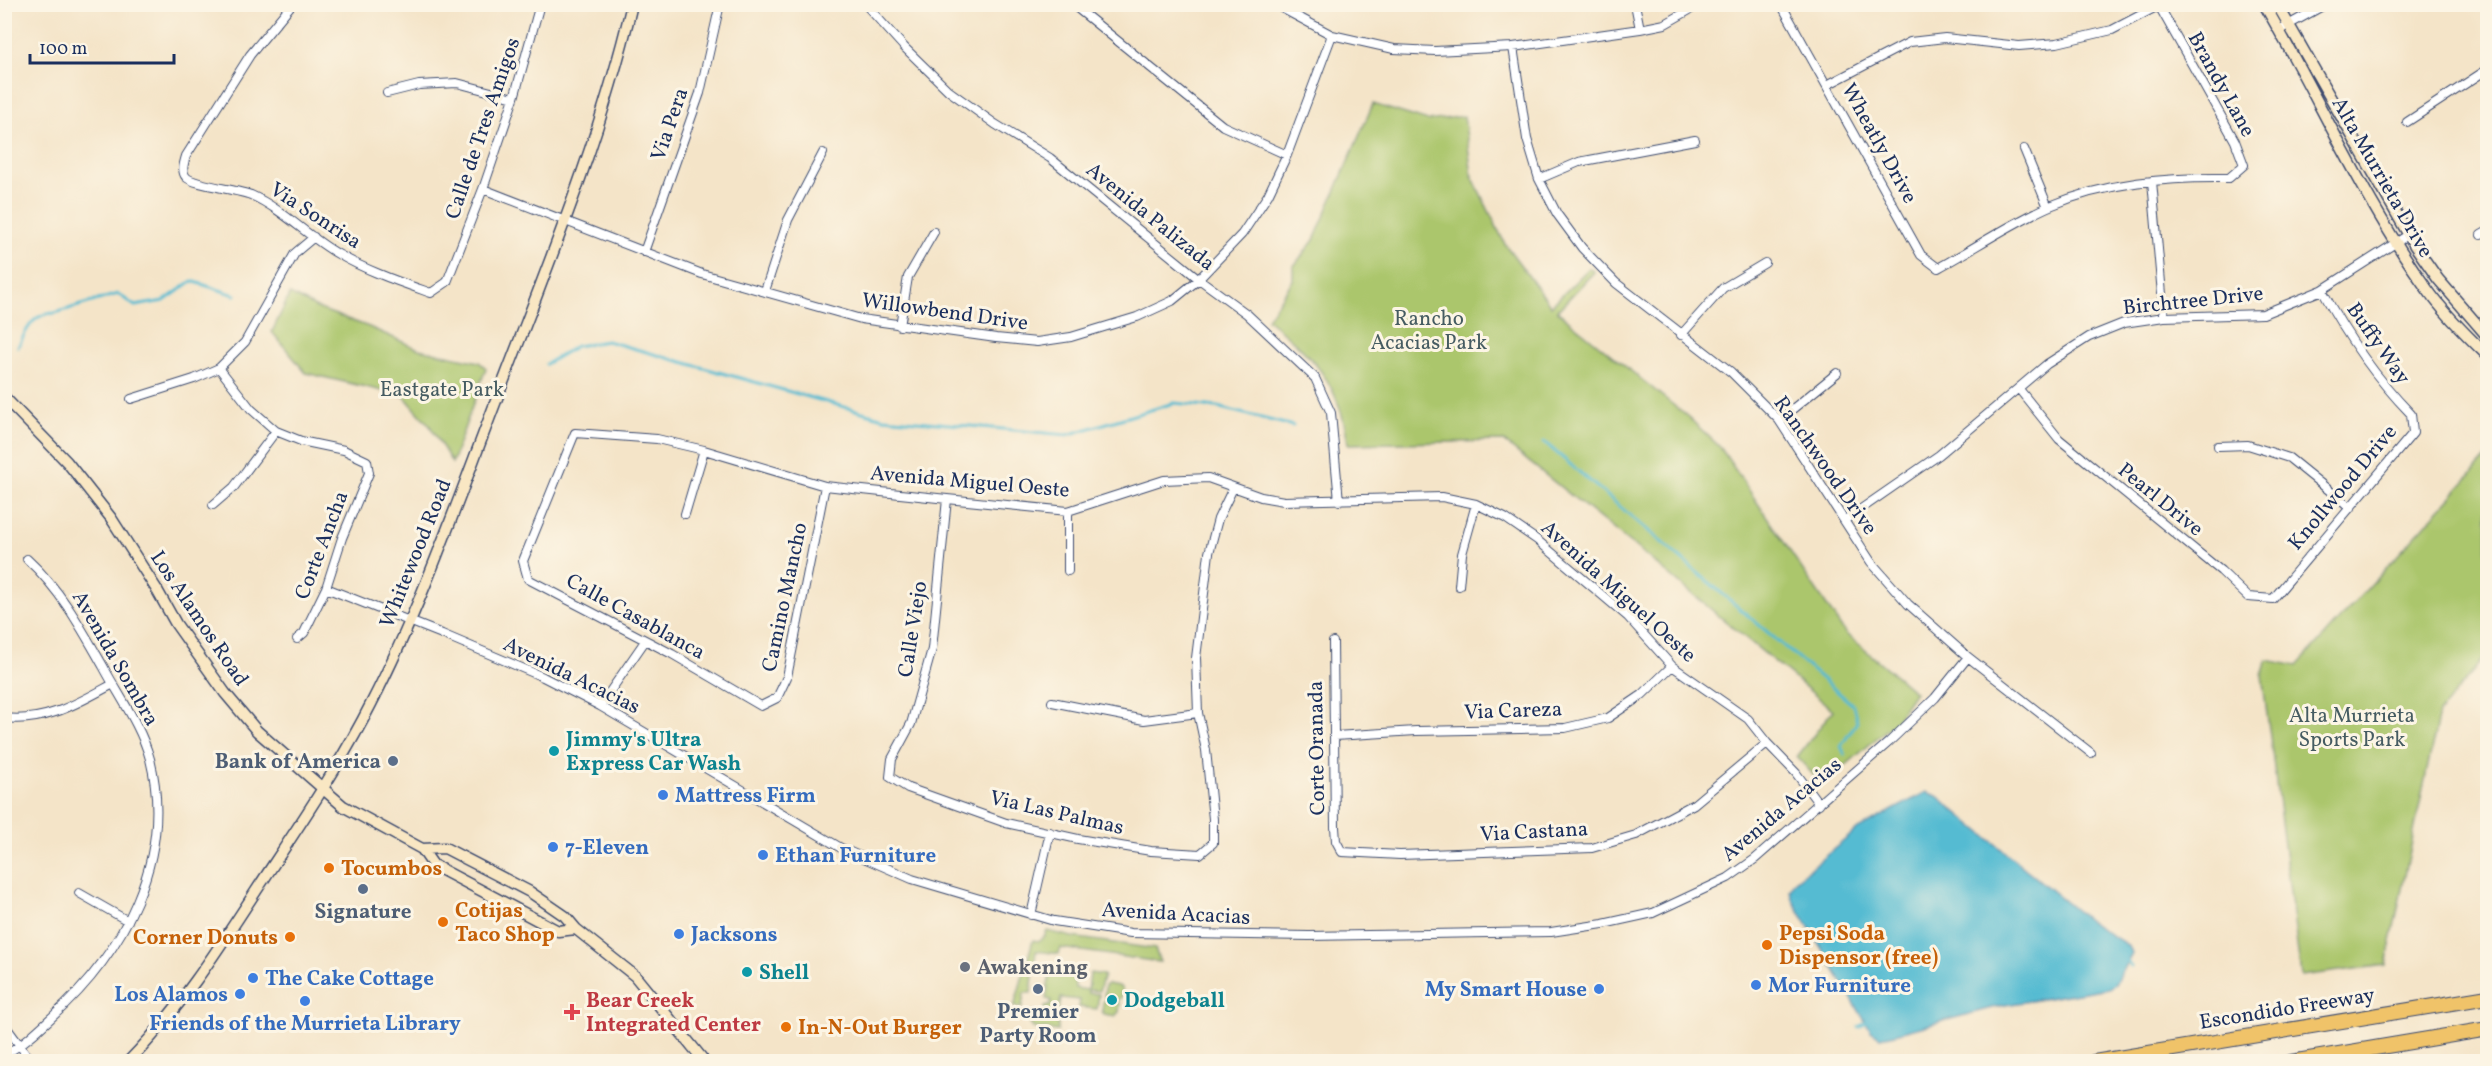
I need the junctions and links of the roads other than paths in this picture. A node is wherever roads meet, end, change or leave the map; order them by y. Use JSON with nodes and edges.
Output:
{"nodes":[{"id":1,"x":292,"y":4,"type":"edge"},
{"id":2,"x":540,"y":4,"type":"edge"},
{"id":3,"x":632,"y":4,"type":"edge"},
{"id":4,"x":720,"y":4,"type":"edge"},
{"id":5,"x":866,"y":4,"type":"edge"},
{"id":6,"x":1072,"y":4,"type":"edge"},
{"id":7,"x":1274,"y":4,"type":"edge"},
{"id":8,"x":1635,"y":4,"type":"edge"},
{"id":9,"x":1700,"y":4,"type":"edge"},
{"id":10,"x":1781,"y":4,"type":"edge"},
{"id":11,"x":2264,"y":4,"type":"edge"},
{"id":12,"x":2277,"y":4,"type":"edge"},
{"id":13,"x":2326,"y":4,"type":"edge"},
{"id":14,"x":2158,"y":5,"type":"edge"},
{"id":15,"x":2284,"y":28,"type":"junction"},
{"id":16,"x":1640,"y":29,"type":"junction"},
{"id":17,"x":1332,"y":35,"type":"junction"},
{"id":18,"x":1513,"y":47,"type":"junction"},
{"id":19,"x":2487,"y":69,"type":"edge"},
{"id":20,"x":1827,"y":85,"type":"junction"},
{"id":21,"x":387,"y":93,"type":"dead end"},
{"id":22,"x":514,"y":98,"type":"junction"},
{"id":23,"x":2407,"y":122,"type":"dead end"},
{"id":24,"x":1695,"y":140,"type":"dead end"},
{"id":25,"x":2024,"y":149,"type":"dead end"},
{"id":26,"x":823,"y":153,"type":"dead end"},
{"id":27,"x":1287,"y":155,"type":"junction"},
{"id":28,"x":1539,"y":179,"type":"junction"},
{"id":29,"x":2152,"y":181,"type":"junction"},
{"id":30,"x":483,"y":189,"type":"junction"},
{"id":31,"x":2048,"y":207,"type":"junction"},
{"id":32,"x":565,"y":222,"type":"junction"},
{"id":33,"x":934,"y":232,"type":"dead end"},
{"id":34,"x":2409,"y":235,"type":"junction"},
{"id":35,"x":314,"y":237,"type":"junction"},
{"id":36,"x":2396,"y":243,"type":"junction"},
{"id":37,"x":644,"y":252,"type":"junction"},
{"id":38,"x":454,"y":261,"type":"joint"},
{"id":39,"x":1766,"y":263,"type":"dead end"},
{"id":40,"x":1200,"y":279,"type":"junction"},
{"id":41,"x":2322,"y":290,"type":"junction"},
{"id":42,"x":765,"y":291,"type":"junction"},
{"id":43,"x":2164,"y":317,"type":"junction"},
{"id":44,"x":900,"y":326,"type":"junction"},
{"id":45,"x":1681,"y":335,"type":"junction"},
{"id":46,"x":2487,"y":337,"type":"edge"},
{"id":47,"x":2486,"y":352,"type":"edge"},
{"id":48,"x":219,"y":368,"type":"junction"},
{"id":49,"x":1837,"y":373,"type":"dead end"},
{"id":50,"x":2019,"y":389,"type":"junction"},
{"id":51,"x":4,"y":397,"type":"edge"},
{"id":52,"x":131,"y":399,"type":"dead end"},
{"id":53,"x":2411,"y":414,"type":"joint"},
{"id":54,"x":1779,"y":420,"type":"junction"},
{"id":55,"x":276,"y":431,"type":"junction"},
{"id":56,"x":575,"y":433,"type":"joint"},
{"id":57,"x":2218,"y":446,"type":"dead end"},
{"id":58,"x":704,"y":450,"type":"junction"},
{"id":59,"x":825,"y":486,"type":"junction"},
{"id":60,"x":1233,"y":488,"type":"junction"},
{"id":61,"x":947,"y":499,"type":"junction"},
{"id":62,"x":1339,"y":501,"type":"junction"},
{"id":63,"x":1476,"y":504,"type":"junction"},
{"id":64,"x":213,"y":505,"type":"dead end"},
{"id":65,"x":2351,"y":508,"type":"junction"},
{"id":66,"x":1068,"y":511,"type":"junction"},
{"id":67,"x":685,"y":514,"type":"dead end"},
{"id":68,"x":1845,"y":520,"type":"junction"},
{"id":69,"x":27,"y":559,"type":"dead end"},
{"id":70,"x":1068,"y":571,"type":"dead end"},
{"id":71,"x":2290,"y":578,"type":"joint"},
{"id":72,"x":1459,"y":586,"type":"dead end"},
{"id":73,"x":326,"y":588,"type":"junction"},
{"id":74,"x":411,"y":621,"type":"junction"},
{"id":75,"x":297,"y":639,"type":"dead end"},
{"id":76,"x":645,"y":641,"type":"junction"},
{"id":77,"x":1333,"y":642,"type":"dead end"},
{"id":78,"x":1968,"y":657,"type":"junction"},
{"id":79,"x":1672,"y":666,"type":"junction"},
{"id":80,"x":113,"y":684,"type":"junction"},
{"id":81,"x":1052,"y":702,"type":"dead end"},
{"id":82,"x":600,"y":706,"type":"junction"},
{"id":83,"x":761,"y":706,"type":"joint"},
{"id":84,"x":1198,"y":713,"type":"junction"},
{"id":85,"x":4,"y":718,"type":"edge"},
{"id":86,"x":1335,"y":736,"type":"junction"},
{"id":87,"x":1767,"y":743,"type":"junction"},
{"id":88,"x":2091,"y":753,"type":"dead end"},
{"id":89,"x":892,"y":759,"type":"joint"},
{"id":90,"x":321,"y":789,"type":"junction"},
{"id":91,"x":1819,"y":804,"type":"junction"},
{"id":92,"x":1050,"y":832,"type":"junction"},
{"id":93,"x":422,"y":849,"type":"junction"},
{"id":94,"x":1342,"y":852,"type":"joint"},
{"id":95,"x":79,"y":893,"type":"dead end"},
{"id":96,"x":1031,"y":915,"type":"junction"},
{"id":97,"x":128,"y":921,"type":"junction"},
{"id":98,"x":576,"y":929,"type":"junction"},
{"id":99,"x":2487,"y":997,"type":"edge"},
{"id":100,"x":4,"y":1024,"type":"edge"},
{"id":101,"x":2487,"y":1029,"type":"edge"},
{"id":102,"x":21,"y":1045,"type":"junction"},
{"id":103,"x":4,"y":1055,"type":"edge"},
{"id":104,"x":32,"y":1062,"type":"edge"},
{"id":105,"x":128,"y":1062,"type":"edge"},
{"id":106,"x":705,"y":1062,"type":"edge"},
{"id":107,"x":2094,"y":1062,"type":"edge"},
{"id":108,"x":2291,"y":1062,"type":"edge"}],
"edges":[{"from":1,"to":35,"type":"street","name":"Via Sonrisa"},
{"from":2,"to":22,"type":"street","name":"Calle de Tres Amigos"},
{"from":3,"to":32,"type":"main road","name":"Whitewood Road"},
{"from":4,"to":37,"type":"street","name":"Via Pera"},
{"from":5,"to":40,"type":"street","name":"Avenida Palizada"},
{"from":6,"to":27,"type":"street"},
{"from":7,"to":17,"type":"street"},
{"from":8,"to":16,"type":"street"},
{"from":9,"to":16,"type":"street"},
{"from":10,"to":20,"type":"street","name":"Wheatly Drive"},
{"from":11,"to":15,"type":"main road","name":"Alta Murrieta Drive"},
{"from":12,"to":15,"type":"main road","name":"Alta Murrieta Drive"},
{"from":13,"to":15,"type":"street"},
{"from":14,"to":20,"type":"street"},
{"from":14,"to":29,"type":"street","name":"Brandy Lane"},
{"from":15,"to":34,"type":"main road","name":"Alta Murrieta Drive"},
{"from":15,"to":36,"type":"main road","name":"Alta Murrieta Drive"},
{"from":16,"to":18,"type":"street"},
{"from":17,"to":18,"type":"street"},
{"from":17,"to":27,"type":"street","name":"Willowbend Drive"},
{"from":18,"to":28,"type":"street","name":"Ranchwood Drive"},
{"from":19,"to":23,"type":"street"},
{"from":20,"to":31,"type":"street","name":"Wheatly Drive"},
{"from":21,"to":22,"type":"street"},
{"from":22,"to":30,"type":"street","name":"Calle de Tres Amigos"},
{"from":24,"to":28,"type":"street"},
{"from":25,"to":31,"type":"street"},
{"from":26,"to":42,"type":"street"},
{"from":27,"to":40,"type":"street","name":"Willowbend Drive"},
{"from":28,"to":45,"type":"street","name":"Ranchwood Drive"},
{"from":29,"to":31,"type":"street"},
{"from":29,"to":43,"type":"street"},
{"from":30,"to":32,"type":"street","name":"Willowbend Drive"},
{"from":30,"to":38,"type":"street","name":"Calle de Tres Amigos"},
{"from":32,"to":37,"type":"street","name":"Willowbend Drive"},
{"from":32,"to":74,"type":"main road","name":"Whitewood Road"},
{"from":33,"to":44,"type":"street"},
{"from":34,"to":36,"type":"street","name":"Birchtree Drive"},
{"from":34,"to":46,"type":"main road","name":"Alta Murrieta Drive"},
{"from":35,"to":38,"type":"street","name":"Via Sonrisa"},
{"from":35,"to":48,"type":"street"},
{"from":36,"to":41,"type":"street","name":"Birchtree Drive"},
{"from":36,"to":47,"type":"main road","name":"Alta Murrieta Drive"},
{"from":37,"to":42,"type":"street","name":"Willowbend Drive"},
{"from":39,"to":45,"type":"street"},
{"from":40,"to":44,"type":"street","name":"Willowbend Drive"},
{"from":40,"to":62,"type":"street","name":"Avenida Palizada"},
{"from":41,"to":43,"type":"street","name":"Birchtree Drive"},
{"from":41,"to":53,"type":"street","name":"Buffy Way"},
{"from":42,"to":44,"type":"street","name":"Willowbend Drive"},
{"from":43,"to":50,"type":"street","name":"Birchtree Drive"},
{"from":45,"to":54,"type":"street","name":"Ranchwood Drive"},
{"from":48,"to":52,"type":"street"},
{"from":48,"to":55,"type":"street"},
{"from":49,"to":54,"type":"street"},
{"from":50,"to":68,"type":"street","name":"Birchtree Drive"},
{"from":50,"to":71,"type":"street","name":"Pearl Drive"},
{"from":51,"to":90,"type":"main road","name":"Los Alamos Road"},
{"from":53,"to":65,"type":"street","name":"Knollwood Drive"},
{"from":54,"to":68,"type":"street","name":"Ranchwood Drive"},
{"from":55,"to":64,"type":"street"},
{"from":55,"to":73,"type":"street","name":"Corte Ancha"},
{"from":56,"to":58,"type":"street","name":"Avenida Miguel Oeste"},
{"from":56,"to":76,"type":"street","name":"Calle Casablanca"},
{"from":57,"to":65,"type":"street"},
{"from":58,"to":59,"type":"street","name":"Avenida Miguel Oeste"},
{"from":58,"to":67,"type":"street"},
{"from":59,"to":61,"type":"street","name":"Avenida Miguel Oeste"},
{"from":59,"to":83,"type":"street","name":"Camino Mancho"},
{"from":60,"to":62,"type":"street","name":"Avenida Miguel Oeste"},
{"from":60,"to":66,"type":"street","name":"Avenida Miguel Oeste"},
{"from":60,"to":84,"type":"street","name":"Via Las Palmas"},
{"from":61,"to":66,"type":"street","name":"Avenida Miguel Oeste"},
{"from":61,"to":89,"type":"street","name":"Calle Viejo"},
{"from":62,"to":63,"type":"street","name":"Avenida Miguel Oeste"},
{"from":63,"to":72,"type":"street"},
{"from":63,"to":79,"type":"street","name":"Avenida Miguel Oeste"},
{"from":65,"to":71,"type":"street","name":"Knollwood Drive"},
{"from":66,"to":70,"type":"street"},
{"from":68,"to":78,"type":"street","name":"Ranchwood Drive"},
{"from":69,"to":80,"type":"street","name":"Avenida Sombra"},
{"from":73,"to":74,"type":"street","name":"Avenida Acacias"},
{"from":73,"to":75,"type":"street","name":"Corte Ancha"},
{"from":74,"to":82,"type":"street","name":"Avenida Acacias"},
{"from":74,"to":90,"type":"main road","name":"Whitewood Road"},
{"from":76,"to":82,"type":"street"},
{"from":76,"to":83,"type":"street","name":"Calle Casablanca"},
{"from":77,"to":86,"type":"street","name":"Corte Oranada"},
{"from":78,"to":88,"type":"street","name":"Ranchwood Drive"},
{"from":78,"to":91,"type":"street","name":"Avenida Acacias"},
{"from":79,"to":86,"type":"street","name":"Via Careza"},
{"from":79,"to":87,"type":"street","name":"Avenida Miguel Oeste"},
{"from":80,"to":85,"type":"street"},
{"from":80,"to":97,"type":"street","name":"Avenida Sombra"},
{"from":81,"to":84,"type":"street"},
{"from":82,"to":96,"type":"street","name":"Avenida Acacias"},
{"from":84,"to":92,"type":"street","name":"Via Las Palmas"},
{"from":86,"to":94,"type":"street","name":"Corte Oranada"},
{"from":87,"to":91,"type":"street","name":"Avenida Miguel Oeste"},
{"from":87,"to":94,"type":"street","name":"Via Castana"},
{"from":89,"to":92,"type":"street","name":"Via Las Palmas"},
{"from":90,"to":93,"type":"main road","name":"Los Alamos Road"},
{"from":90,"to":105,"type":"main road","name":"Whitewood Road"},
{"from":91,"to":96,"type":"street","name":"Avenida Acacias"},
{"from":92,"to":96,"type":"street"},
{"from":93,"to":98,"type":"main road","name":"Los Alamos Road"},
{"from":93,"to":98,"type":"main road","name":"Los Alamos Road"},
{"from":95,"to":97,"type":"street"},
{"from":97,"to":102,"type":"street","name":"Avenida Sombra"},
{"from":98,"to":106,"type":"main road","name":"Los Alamos Road"},
{"from":99,"to":107,"type":"highway","name":"Escondido Freeway"},
{"from":100,"to":102,"type":"street"},
{"from":101,"to":108,"type":"highway"},
{"from":102,"to":103,"type":"street","name":"Avenida Sombra"},
{"from":102,"to":104,"type":"street"}]}
